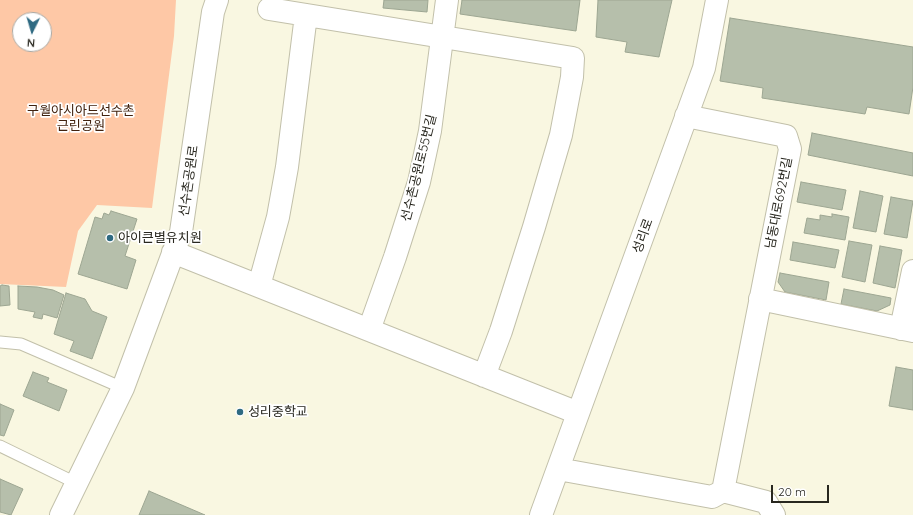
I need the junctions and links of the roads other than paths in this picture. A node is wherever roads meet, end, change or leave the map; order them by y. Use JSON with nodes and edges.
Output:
{"nodes":[{"id":1,"x":447,"y":0,"type":"edge"},
{"id":2,"x":717,"y":0,"type":"edge"},
{"id":3,"x":214,"y":4,"type":"edge"},
{"id":4,"x":269,"y":9,"type":"dead end"},
{"id":5,"x":306,"y":15,"type":"junction"},
{"id":6,"x":444,"y":37,"type":"junction"},
{"id":7,"x":686,"y":116,"type":"junction"},
{"id":8,"x":173,"y":252,"type":"junction"},
{"id":9,"x":913,"y":271,"type":"edge"},
{"id":10,"x":259,"y":286,"type":"junction"},
{"id":11,"x":760,"y":299,"type":"junction"},
{"id":12,"x":369,"y":330,"type":"junction"},
{"id":13,"x":907,"y":330,"type":"edge"},
{"id":14,"x":0,"y":342,"type":"edge"},
{"id":15,"x":484,"y":376,"type":"junction"},
{"id":16,"x":122,"y":388,"type":"junction"},
{"id":17,"x":578,"y":413,"type":"junction"},
{"id":18,"x":0,"y":446,"type":"edge"},
{"id":19,"x":558,"y":469,"type":"junction"},
{"id":20,"x":76,"y":483,"type":"junction"},
{"id":21,"x":723,"y":491,"type":"junction"},
{"id":22,"x":61,"y":515,"type":"edge"},
{"id":23,"x":541,"y":515,"type":"edge"},
{"id":24,"x":774,"y":515,"type":"edge"}],
"edges":[{"from":1,"to":6,"type":"street","name":"선수촌공원로55번길"},
{"from":2,"to":7,"type":"street","name":"성리로"},
{"from":3,"to":8,"type":"street","name":"선수촌공원로"},
{"from":4,"to":5,"type":"street"},
{"from":5,"to":6,"type":"street"},
{"from":5,"to":10,"type":"street"},
{"from":6,"to":12,"type":"street","name":"선수촌공원로55번길"},
{"from":6,"to":15,"type":"street"},
{"from":7,"to":11,"type":"street","name":"남동대로692번길"},
{"from":7,"to":17,"type":"street","name":"성리로"},
{"from":8,"to":10,"type":"street"},
{"from":8,"to":16,"type":"street","name":"선수촌공원로"},
{"from":9,"to":13,"type":"street"},
{"from":10,"to":12,"type":"street"},
{"from":11,"to":13,"type":"street"},
{"from":11,"to":21,"type":"street","name":"남동대로692번길"},
{"from":12,"to":15,"type":"street"},
{"from":14,"to":16,"type":"lane"},
{"from":15,"to":17,"type":"street"},
{"from":16,"to":20,"type":"street","name":"선수촌공원로"},
{"from":17,"to":19,"type":"street","name":"성리로"},
{"from":18,"to":20,"type":"lane"},
{"from":19,"to":21,"type":"street"},
{"from":19,"to":23,"type":"street","name":"성리로"},
{"from":20,"to":22,"type":"street","name":"선수촌공원로"},
{"from":21,"to":24,"type":"street"}]}
